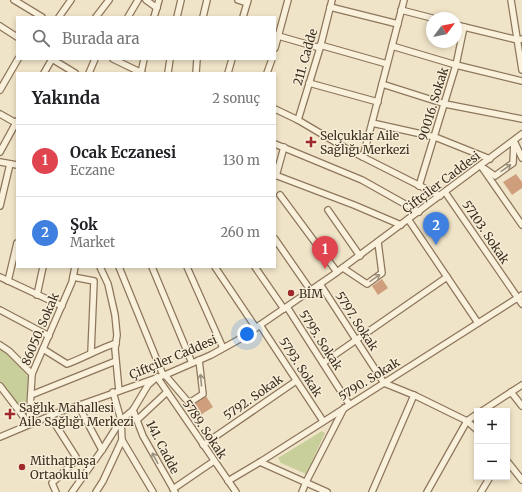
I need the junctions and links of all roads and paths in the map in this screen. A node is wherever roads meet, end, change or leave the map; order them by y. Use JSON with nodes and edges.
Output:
{"nodes":[{"id":1,"x":14,"y":0,"type":"edge"},
{"id":2,"x":27,"y":0,"type":"edge"},
{"id":3,"x":70,"y":0,"type":"edge"},
{"id":4,"x":109,"y":0,"type":"edge"},
{"id":5,"x":138,"y":0,"type":"edge"},
{"id":6,"x":146,"y":0,"type":"edge"},
{"id":7,"x":159,"y":0,"type":"edge"},
{"id":8,"x":180,"y":0,"type":"edge"},
{"id":9,"x":207,"y":0,"type":"edge"},
{"id":10,"x":238,"y":0,"type":"edge"},
{"id":11,"x":288,"y":0,"type":"edge"},
{"id":12,"x":332,"y":0,"type":"edge"},
{"id":13,"x":404,"y":0,"type":"edge"},
{"id":14,"x":511,"y":0,"type":"edge"},
{"id":15,"x":247,"y":2,"type":"edge"},
{"id":16,"x":23,"y":6,"type":"junction"},
{"id":17,"x":330,"y":7,"type":"junction"},
{"id":18,"x":157,"y":8,"type":"junction"},
{"id":19,"x":401,"y":10,"type":"junction"},
{"id":20,"x":40,"y":16,"type":"edge"},
{"id":21,"x":60,"y":16,"type":"edge"},
{"id":22,"x":97,"y":16,"type":"edge"},
{"id":23,"x":129,"y":16,"type":"edge"},
{"id":24,"x":154,"y":16,"type":"edge"},
{"id":25,"x":177,"y":16,"type":"edge"},
{"id":26,"x":203,"y":16,"type":"edge"},
{"id":27,"x":243,"y":16,"type":"edge"},
{"id":28,"x":426,"y":16,"type":"edge"},
{"id":29,"x":398,"y":24,"type":"junction"},
{"id":30,"x":464,"y":27,"type":"joint"},
{"id":31,"x":1,"y":28,"type":"edge"},
{"id":32,"x":16,"y":36,"type":"edge"},
{"id":33,"x":277,"y":36,"type":"edge"},
{"id":34,"x":520,"y":39,"type":"edge"},
{"id":35,"x":392,"y":46,"type":"junction"},
{"id":36,"x":320,"y":47,"type":"junction"},
{"id":37,"x":17,"y":60,"type":"edge"},
{"id":38,"x":51,"y":60,"type":"edge"},
{"id":39,"x":54,"y":60,"type":"edge"},
{"id":40,"x":94,"y":60,"type":"edge"},
{"id":41,"x":115,"y":60,"type":"edge"},
{"id":42,"x":144,"y":60,"type":"edge"},
{"id":43,"x":170,"y":60,"type":"edge"},
{"id":44,"x":197,"y":60,"type":"edge"},
{"id":45,"x":232,"y":60,"type":"edge"},
{"id":46,"x":272,"y":60,"type":"edge"},
{"id":47,"x":387,"y":64,"type":"junction"},
{"id":48,"x":456,"y":66,"type":"junction"},
{"id":49,"x":522,"y":70,"type":"edge"},
{"id":50,"x":45,"y":72,"type":"edge"},
{"id":51,"x":73,"y":72,"type":"edge"},
{"id":52,"x":88,"y":72,"type":"edge"},
{"id":53,"x":139,"y":72,"type":"edge"},
{"id":54,"x":141,"y":72,"type":"edge"},
{"id":55,"x":168,"y":72,"type":"edge"},
{"id":56,"x":196,"y":72,"type":"edge"},
{"id":57,"x":228,"y":72,"type":"edge"},
{"id":58,"x":267,"y":72,"type":"edge"},
{"id":59,"x":522,"y":81,"type":"edge"},
{"id":60,"x":309,"y":83,"type":"junction"},
{"id":61,"x":382,"y":84,"type":"junction"},
{"id":62,"x":0,"y":90,"type":"edge"},
{"id":63,"x":378,"y":102,"type":"junction"},
{"id":64,"x":445,"y":104,"type":"junction"},
{"id":65,"x":276,"y":109,"type":"edge"},
{"id":66,"x":0,"y":114,"type":"edge"},
{"id":67,"x":522,"y":119,"type":"edge"},
{"id":68,"x":298,"y":120,"type":"junction"},
{"id":69,"x":16,"y":122,"type":"edge"},
{"id":70,"x":372,"y":123,"type":"junction"},
{"id":71,"x":522,"y":136,"type":"edge"},
{"id":72,"x":435,"y":137,"type":"junction"},
{"id":73,"x":514,"y":141,"type":"junction"},
{"id":74,"x":276,"y":144,"type":"edge"},
{"id":75,"x":284,"y":147,"type":"junction"},
{"id":76,"x":0,"y":152,"type":"edge"},
{"id":77,"x":363,"y":157,"type":"junction"},
{"id":78,"x":522,"y":158,"type":"edge"},
{"id":79,"x":490,"y":159,"type":"junction"},
{"id":80,"x":0,"y":162,"type":"edge"},
{"id":81,"x":10,"y":164,"type":"junction"},
{"id":82,"x":16,"y":165,"type":"edge"},
{"id":83,"x":481,"y":166,"type":"junction"},
{"id":84,"x":276,"y":176,"type":"edge"},
{"id":85,"x":419,"y":186,"type":"junction"},
{"id":86,"x":445,"y":192,"type":"junction"},
{"id":87,"x":280,"y":195,"type":"dead end"},
{"id":88,"x":440,"y":196,"type":"junction"},
{"id":89,"x":0,"y":206,"type":"edge"},
{"id":90,"x":328,"y":210,"type":"dead end"},
{"id":91,"x":419,"y":212,"type":"junction"},
{"id":92,"x":408,"y":220,"type":"junction"},
{"id":93,"x":400,"y":225,"type":"junction"},
{"id":94,"x":522,"y":225,"type":"edge"},
{"id":95,"x":276,"y":240,"type":"edge"},
{"id":96,"x":378,"y":242,"type":"junction"},
{"id":97,"x":16,"y":247,"type":"edge"},
{"id":98,"x":360,"y":256,"type":"junction"},
{"id":99,"x":43,"y":268,"type":"edge"},
{"id":100,"x":75,"y":268,"type":"edge"},
{"id":101,"x":100,"y":268,"type":"edge"},
{"id":102,"x":119,"y":268,"type":"edge"},
{"id":103,"x":152,"y":268,"type":"edge"},
{"id":104,"x":187,"y":268,"type":"edge"},
{"id":105,"x":216,"y":268,"type":"edge"},
{"id":106,"x":256,"y":268,"type":"edge"},
{"id":107,"x":343,"y":268,"type":"junction"},
{"id":108,"x":337,"y":272,"type":"junction"},
{"id":109,"x":0,"y":277,"type":"edge"},
{"id":110,"x":73,"y":277,"type":"junction"},
{"id":111,"x":447,"y":277,"type":"junction"},
{"id":112,"x":8,"y":281,"type":"junction"},
{"id":113,"x":320,"y":284,"type":"junction"},
{"id":114,"x":310,"y":291,"type":"junction"},
{"id":115,"x":37,"y":294,"type":"junction"},
{"id":116,"x":520,"y":296,"type":"edge"},
{"id":117,"x":522,"y":304,"type":"edge"},
{"id":118,"x":62,"y":306,"type":"junction"},
{"id":119,"x":285,"y":308,"type":"junction"},
{"id":120,"x":0,"y":310,"type":"edge"},
{"id":121,"x":478,"y":323,"type":"junction"},
{"id":122,"x":258,"y":326,"type":"junction"},
{"id":123,"x":49,"y":336,"type":"junction"},
{"id":124,"x":356,"y":340,"type":"junction"},
{"id":125,"x":116,"y":343,"type":"junction"},
{"id":126,"x":0,"y":345,"type":"edge"},
{"id":127,"x":223,"y":348,"type":"junction"},
{"id":128,"x":43,"y":349,"type":"junction"},
{"id":129,"x":91,"y":353,"type":"junction"},
{"id":130,"x":199,"y":360,"type":"junction"},
{"id":131,"x":116,"y":361,"type":"junction"},
{"id":132,"x":192,"y":363,"type":"junction"},
{"id":133,"x":322,"y":363,"type":"junction"},
{"id":134,"x":32,"y":374,"type":"junction"},
{"id":135,"x":162,"y":376,"type":"junction"},
{"id":136,"x":296,"y":381,"type":"junction"},
{"id":137,"x":384,"y":383,"type":"junction"},
{"id":138,"x":522,"y":385,"type":"edge"},
{"id":139,"x":0,"y":386,"type":"edge"},
{"id":140,"x":116,"y":392,"type":"junction"},
{"id":141,"x":167,"y":392,"type":"junction"},
{"id":142,"x":511,"y":392,"type":"junction"},
{"id":143,"x":31,"y":395,"type":"junction"},
{"id":144,"x":414,"y":395,"type":"junction"},
{"id":145,"x":78,"y":405,"type":"junction"},
{"id":146,"x":347,"y":406,"type":"junction"},
{"id":147,"x":522,"y":406,"type":"edge"},
{"id":148,"x":487,"y":408,"type":"edge"},
{"id":149,"x":133,"y":410,"type":"junction"},
{"id":150,"x":50,"y":416,"type":"junction"},
{"id":151,"x":474,"y":416,"type":"edge"},
{"id":152,"x":121,"y":420,"type":"junction"},
{"id":153,"x":137,"y":420,"type":"junction"},
{"id":154,"x":322,"y":421,"type":"junction"},
{"id":155,"x":467,"y":421,"type":"junction"},
{"id":156,"x":29,"y":424,"type":"junction"},
{"id":157,"x":474,"y":427,"type":"edge"},
{"id":158,"x":0,"y":437,"type":"edge"},
{"id":159,"x":122,"y":440,"type":"junction"},
{"id":160,"x":203,"y":445,"type":"junction"},
{"id":161,"x":102,"y":450,"type":"junction"},
{"id":162,"x":214,"y":461,"type":"junction"},
{"id":163,"x":260,"y":462,"type":"junction"},
{"id":164,"x":510,"y":465,"type":"edge"},
{"id":165,"x":145,"y":478,"type":"junction"},
{"id":166,"x":488,"y":480,"type":"edge"},
{"id":167,"x":522,"y":480,"type":"edge"},
{"id":168,"x":228,"y":481,"type":"junction"},
{"id":169,"x":306,"y":482,"type":"junction"},
{"id":170,"x":174,"y":490,"type":"edge"},
{"id":171,"x":56,"y":492,"type":"edge"},
{"id":172,"x":72,"y":492,"type":"edge"},
{"id":173,"x":97,"y":492,"type":"edge"},
{"id":174,"x":147,"y":492,"type":"edge"},
{"id":175,"x":153,"y":492,"type":"edge"},
{"id":176,"x":236,"y":492,"type":"edge"},
{"id":177,"x":302,"y":492,"type":"edge"},
{"id":178,"x":327,"y":492,"type":"edge"},
{"id":179,"x":372,"y":492,"type":"edge"},
{"id":180,"x":427,"y":492,"type":"edge"},
{"id":181,"x":481,"y":492,"type":"edge"}],
"edges":[{"from":1,"to":16,"type":"street"},
{"from":2,"to":16,"type":"street"},
{"from":3,"to":21,"type":"street"},
{"from":4,"to":22,"type":"street"},
{"from":5,"to":23,"type":"street"},
{"from":6,"to":18,"type":"street"},
{"from":7,"to":18,"type":"street"},
{"from":8,"to":25,"type":"street"},
{"from":9,"to":26,"type":"street"},
{"from":10,"to":15,"type":"street"},
{"from":11,"to":33,"type":"street"},
{"from":12,"to":17,"type":"street","name":"211. Cadde"},
{"from":13,"to":19,"type":"street"},
{"from":14,"to":34,"type":"street"},
{"from":15,"to":27,"type":"street"},
{"from":16,"to":20,"type":"street"},
{"from":17,"to":29,"type":"street"},
{"from":17,"to":36,"type":"street","name":"211. Cadde"},
{"from":18,"to":24,"type":"street"},
{"from":19,"to":28,"type":"street"},
{"from":19,"to":29,"type":"street"},
{"from":29,"to":35,"type":"street"},
{"from":30,"to":34,"type":"street"},
{"from":30,"to":48,"type":"street","name":"90016. Sokak"},
{"from":31,"to":32,"type":"street"},
{"from":33,"to":36,"type":"street"},
{"from":34,"to":49,"type":"street"},
{"from":35,"to":47,"type":"street"},
{"from":35,"to":48,"type":"street"},
{"from":36,"to":47,"type":"street"},
{"from":36,"to":60,"type":"street","name":"211. Cadde"},
{"from":37,"to":62,"type":"street"},
{"from":38,"to":50,"type":"street"},
{"from":39,"to":51,"type":"street"},
{"from":40,"to":52,"type":"street"},
{"from":41,"to":53,"type":"street"},
{"from":42,"to":54,"type":"street"},
{"from":43,"to":55,"type":"street"},
{"from":44,"to":56,"type":"street"},
{"from":45,"to":57,"type":"street"},
{"from":46,"to":58,"type":"street"},
{"from":47,"to":61,"type":"street"},
{"from":48,"to":59,"type":"street"},
{"from":48,"to":64,"type":"street","name":"90016. Sokak"},
{"from":60,"to":63,"type":"street"},
{"from":60,"to":68,"type":"street","name":"211. Cadde"},
{"from":61,"to":63,"type":"street"},
{"from":61,"to":64,"type":"street"},
{"from":63,"to":70,"type":"street"},
{"from":64,"to":67,"type":"street"},
{"from":64,"to":72,"type":"street","name":"90016. Sokak"},
{"from":65,"to":68,"type":"street"},
{"from":66,"to":69,"type":"street"},
{"from":68,"to":77,"type":"street"},
{"from":69,"to":76,"type":"street"},
{"from":70,"to":72,"type":"street"},
{"from":70,"to":77,"type":"street"},
{"from":71,"to":73,"type":"street","name":"Çiftçiler Caddesi"},
{"from":72,"to":79,"type":"street"},
{"from":72,"to":85,"type":"street","name":"90016. Sokak"},
{"from":73,"to":78,"type":"street"},
{"from":73,"to":79,"type":"street","name":"Çiftçiler Caddesi"},
{"from":83,"to":73,"type":"street","one_way":true},
{"from":74,"to":75,"type":"street"},
{"from":75,"to":84,"type":"street"},
{"from":75,"to":91,"type":"street"},
{"from":77,"to":85,"type":"street"},
{"from":79,"to":83,"type":"street","name":"Çiftçiler Caddesi"},
{"from":80,"to":81,"type":"street"},
{"from":81,"to":82,"type":"street"},
{"from":81,"to":89,"type":"street"},
{"from":83,"to":86,"type":"street","name":"Çiftçiler Caddesi"},
{"from":83,"to":94,"type":"street"},
{"from":84,"to":93,"type":"street"},
{"from":85,"to":88,"type":"street"},
{"from":86,"to":88,"type":"street","name":"Çiftçiler Caddesi"},
{"from":86,"to":116,"type":"street","name":"57103. Sokak"},
{"from":87,"to":108,"type":"street"},
{"from":88,"to":91,"type":"street","name":"Çiftçiler Caddesi"},
{"from":90,"to":98,"type":"street"},
{"from":91,"to":92,"type":"street","name":"Çiftçiler Caddesi"},
{"from":92,"to":93,"type":"street","name":"Çiftçiler Caddesi"},
{"from":92,"to":111,"type":"street"},
{"from":93,"to":96,"type":"street","name":"Çiftçiler Caddesi"},
{"from":95,"to":114,"type":"street"},
{"from":96,"to":98,"type":"street","name":"Çiftçiler Caddesi"},
{"from":107,"to":96,"type":"street","one_way":true},
{"from":97,"to":112,"type":"street"},
{"from":98,"to":107,"type":"street","name":"Çiftçiler Caddesi"},
{"from":99,"to":115,"type":"street"},
{"from":100,"to":110,"type":"street","name":"86050. Sokak"},
{"from":101,"to":125,"type":"street"},
{"from":102,"to":135,"type":"street"},
{"from":103,"to":132,"type":"street"},
{"from":104,"to":127,"type":"street"},
{"from":105,"to":122,"type":"street","name":"5793. Sokak"},
{"from":106,"to":119,"type":"street","name":"5795. Sokak"},
{"from":107,"to":108,"type":"street","name":"Çiftçiler Caddesi"},
{"from":108,"to":113,"type":"street","name":"Çiftçiler Caddesi"},
{"from":109,"to":112,"type":"street"},
{"from":110,"to":118,"type":"street","name":"86050. Sokak"},
{"from":110,"to":129,"type":"street"},
{"from":111,"to":121,"type":"street"},
{"from":111,"to":124,"type":"street"},
{"from":112,"to":115,"type":"street"},
{"from":113,"to":114,"type":"street","name":"Çiftçiler Caddesi"},
{"from":113,"to":124,"type":"street","name":"5797. Sokak"},
{"from":114,"to":119,"type":"street","name":"Çiftçiler Caddesi"},
{"from":115,"to":118,"type":"street"},
{"from":116,"to":117,"type":"street","name":"57103. Sokak"},
{"from":116,"to":121,"type":"street","name":"5790. Sokak"},
{"from":118,"to":123,"type":"street","name":"86050. Sokak"},
{"from":119,"to":122,"type":"street","name":"Çiftçiler Caddesi"},
{"from":119,"to":133,"type":"street","name":"5795. Sokak"},
{"from":120,"to":123,"type":"street"},
{"from":121,"to":137,"type":"street","name":"5790. Sokak"},
{"from":122,"to":127,"type":"street","name":"Çiftçiler Caddesi"},
{"from":122,"to":136,"type":"street","name":"5793. Sokak"},
{"from":123,"to":128,"type":"street","name":"86050. Sokak"},
{"from":124,"to":133,"type":"street"},
{"from":124,"to":137,"type":"street","name":"5797. Sokak"},
{"from":125,"to":129,"type":"street"},
{"from":125,"to":131,"type":"street"},
{"from":126,"to":134,"type":"street"},
{"from":127,"to":130,"type":"street","name":"Çiftçiler Caddesi"},
{"from":128,"to":129,"type":"street"},
{"from":128,"to":134,"type":"street","name":"86050. Sokak"},
{"from":130,"to":132,"type":"street","name":"Çiftçiler Caddesi"},
{"from":135,"to":130,"type":"street","one_way":true},
{"from":131,"to":140,"type":"street"},
{"from":131,"to":143,"type":"street"},
{"from":132,"to":135,"type":"street","name":"Çiftçiler Caddesi"},
{"from":133,"to":146,"type":"street","name":"5795. Sokak"},
{"from":134,"to":143,"type":"street","name":"86050. Sokak"},
{"from":135,"to":140,"type":"street","name":"Çiftçiler Caddesi"},
{"from":135,"to":141,"type":"street","name":"5789. Sokak"},
{"from":135,"to":149,"type":"street"},
{"from":136,"to":154,"type":"street","name":"5793. Sokak"},
{"from":136,"to":160,"type":"street","name":"5792. Sokak"},
{"from":137,"to":144,"type":"street"},
{"from":137,"to":146,"type":"street","name":"5790. Sokak"},
{"from":138,"to":142,"type":"street"},
{"from":139,"to":156,"type":"street"},
{"from":140,"to":145,"type":"street","name":"Çiftçiler Caddesi"},
{"from":140,"to":152,"type":"street"},
{"from":141,"to":153,"type":"street"},
{"from":141,"to":160,"type":"street","name":"5789. Sokak"},
{"from":142,"to":147,"type":"street"},
{"from":142,"to":148,"type":"street"},
{"from":143,"to":156,"type":"street","name":"86050. Sokak"},
{"from":144,"to":155,"type":"street"},
{"from":144,"to":179,"type":"street"},
{"from":145,"to":150,"type":"street","name":"Çiftçiler Caddesi"},
{"from":145,"to":161,"type":"street"},
{"from":146,"to":154,"type":"street","name":"5790. Sokak"},
{"from":146,"to":169,"type":"street"},
{"from":149,"to":152,"type":"street"},
{"from":149,"to":153,"type":"street","name":"141. Cadde"},
{"from":150,"to":156,"type":"street","name":"Çiftçiler Caddesi"},
{"from":150,"to":171,"type":"street"},
{"from":151,"to":155,"type":"street"},
{"from":152,"to":159,"type":"street"},
{"from":152,"to":161,"type":"street"},
{"from":170,"to":153,"type":"street","name":"141. Cadde","one_way":true},
{"from":154,"to":163,"type":"street","name":"5790. Sokak"},
{"from":155,"to":157,"type":"street"},
{"from":155,"to":180,"type":"street"},
{"from":156,"to":158,"type":"street","name":"Çiftçiler Caddesi"},
{"from":159,"to":165,"type":"street"},
{"from":159,"to":173,"type":"street"},
{"from":160,"to":162,"type":"street","name":"5789. Sokak"},
{"from":161,"to":172,"type":"street"},
{"from":162,"to":168,"type":"street","name":"5789. Sokak"},
{"from":162,"to":170,"type":"street"},
{"from":163,"to":168,"type":"street","name":"5790. Sokak"},
{"from":163,"to":169,"type":"street"},
{"from":164,"to":167,"type":"street"},
{"from":165,"to":174,"type":"street"},
{"from":165,"to":175,"type":"street"},
{"from":166,"to":181,"type":"street"},
{"from":168,"to":176,"type":"street","name":"5789. Sokak"},
{"from":169,"to":177,"type":"street"},
{"from":169,"to":178,"type":"street"}]}
